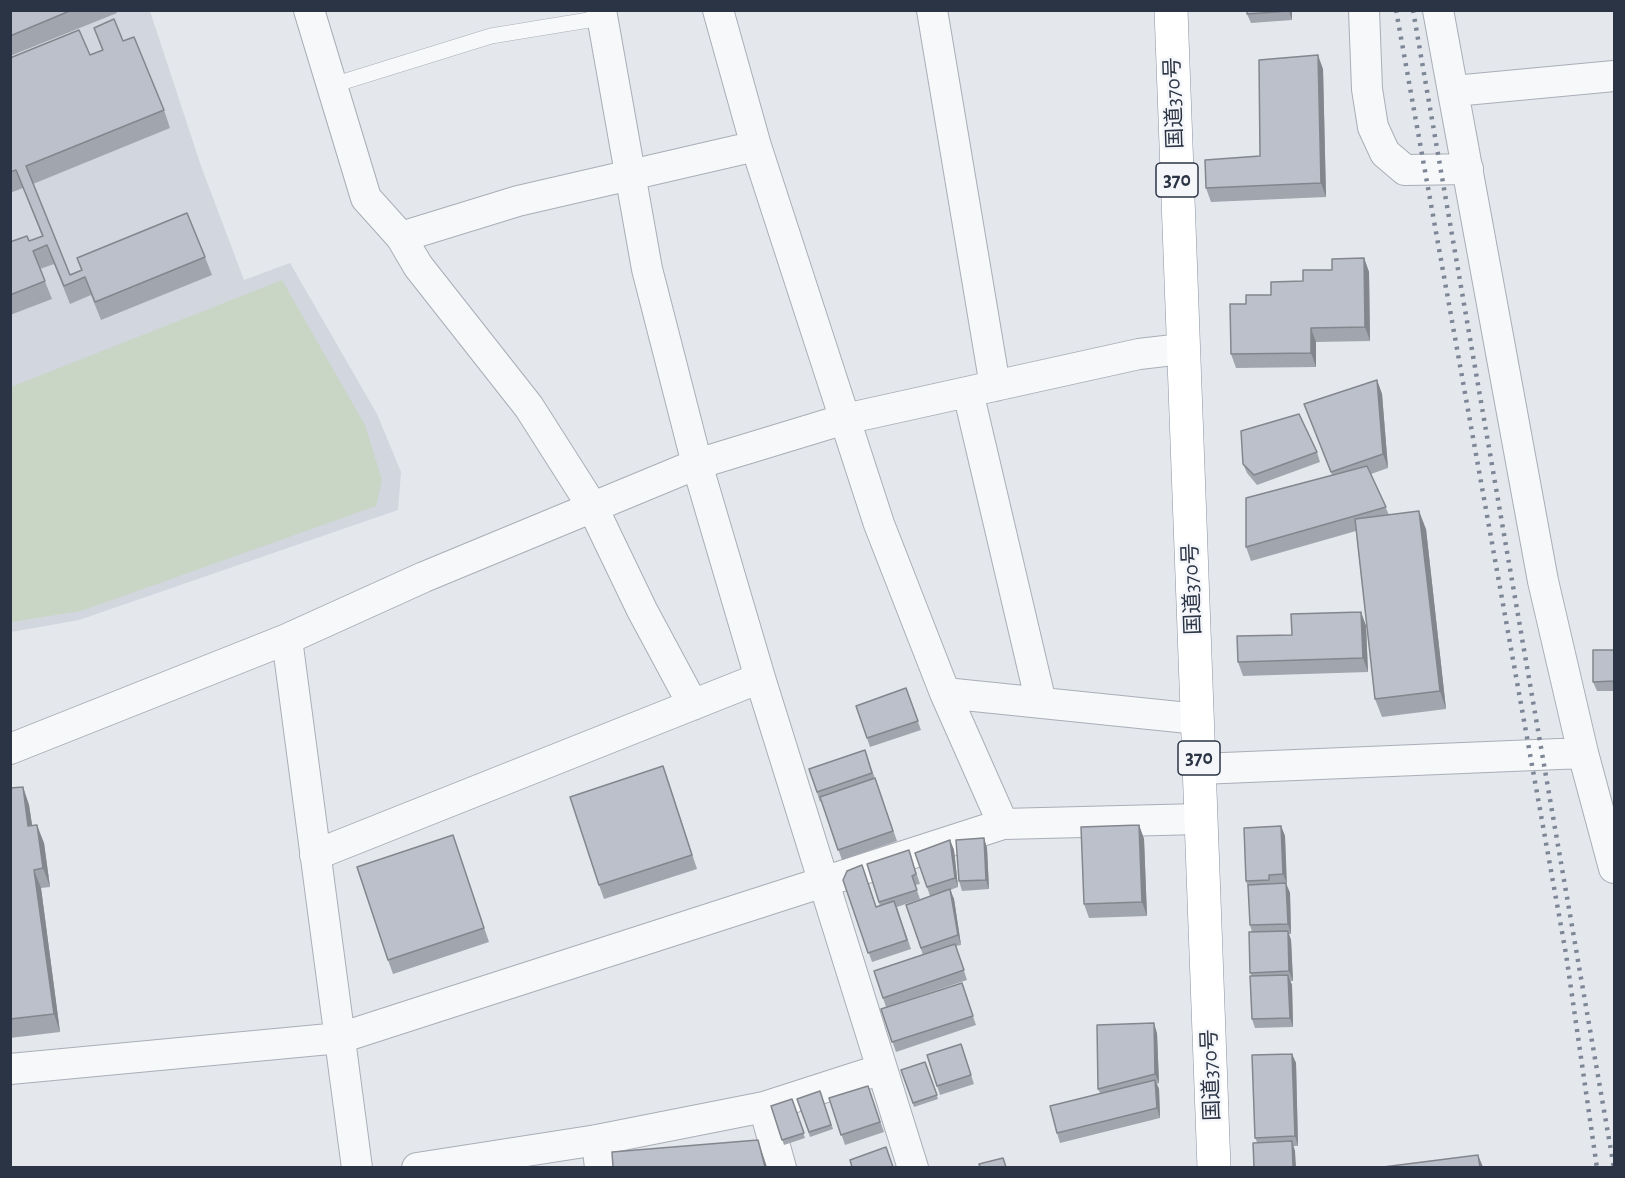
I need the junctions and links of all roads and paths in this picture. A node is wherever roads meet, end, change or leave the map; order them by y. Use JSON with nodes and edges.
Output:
{"nodes":[{"id":1,"x":309,"y":10,"type":"edge"},
{"id":2,"x":717,"y":10,"type":"edge"},
{"id":3,"x":932,"y":10,"type":"edge"},
{"id":4,"x":1171,"y":10,"type":"edge"},
{"id":5,"x":1364,"y":10,"type":"edge"},
{"id":6,"x":1438,"y":10,"type":"edge"},
{"id":7,"x":601,"y":14,"type":"edge"},
{"id":8,"x":1614,"y":76,"type":"edge"},
{"id":9,"x":330,"y":86,"type":"junction"},
{"id":10,"x":1454,"y":91,"type":"junction"},
{"id":11,"x":756,"y":146,"type":"junction"},
{"id":12,"x":1468,"y":169,"type":"junction"},
{"id":13,"x":628,"y":175,"type":"junction"},
{"id":14,"x":401,"y":237,"type":"junction"},
{"id":15,"x":1182,"y":349,"type":"junction"},
{"id":16,"x":982,"y":389,"type":"junction"},
{"id":17,"x":845,"y":419,"type":"junction"},
{"id":18,"x":697,"y":464,"type":"junction"},
{"id":19,"x":592,"y":506,"type":"junction"},
{"id":20,"x":287,"y":639,"type":"junction"},
{"id":21,"x":760,"y":678,"type":"junction"},
{"id":22,"x":945,"y":693,"type":"junction"},
{"id":23,"x":1041,"y":703,"type":"junction"},
{"id":24,"x":693,"y":705,"type":"junction"},
{"id":25,"x":1198,"y":719,"type":"junction"},
{"id":26,"x":10,"y":749,"type":"edge"},
{"id":27,"x":1583,"y":753,"type":"junction"},
{"id":28,"x":1200,"y":769,"type":"junction"},
{"id":29,"x":1200,"y":819,"type":"junction"},
{"id":30,"x":1003,"y":824,"type":"junction"},
{"id":31,"x":315,"y":855,"type":"junction"},
{"id":32,"x":1614,"y":868,"type":"edge"},
{"id":33,"x":824,"y":880,"type":"junction"},
{"id":34,"x":340,"y":1038,"type":"junction"},
{"id":35,"x":10,"y":1069,"type":"edge"},
{"id":36,"x":882,"y":1069,"type":"junction"},
{"id":37,"x":764,"y":1107,"type":"junction"},
{"id":38,"x":599,"y":1154,"type":"edge"},
{"id":39,"x":357,"y":1167,"type":"edge"},
{"id":40,"x":417,"y":1167,"type":"edge"},
{"id":41,"x":781,"y":1167,"type":"edge"},
{"id":42,"x":913,"y":1167,"type":"edge"},
{"id":43,"x":1214,"y":1167,"type":"edge"}],
"edges":[{"from":1,"to":9,"type":"street"},
{"from":2,"to":11,"type":"street"},
{"from":3,"to":16,"type":"street"},
{"from":4,"to":15,"type":"highway","name":"国道370号","number":"370"},
{"from":5,"to":12,"type":"street"},
{"from":6,"to":10,"type":"street"},
{"from":7,"to":9,"type":"lane"},
{"from":7,"to":13,"type":"street"},
{"from":8,"to":10,"type":"street"},
{"from":9,"to":14,"type":"street"},
{"from":10,"to":12,"type":"street"},
{"from":11,"to":13,"type":"street"},
{"from":11,"to":17,"type":"street"},
{"from":12,"to":27,"type":"street"},
{"from":13,"to":14,"type":"street"},
{"from":13,"to":18,"type":"street"},
{"from":14,"to":19,"type":"street"},
{"from":15,"to":16,"type":"street"},
{"from":15,"to":25,"type":"highway","name":"国道370号","number":"370"},
{"from":16,"to":17,"type":"street"},
{"from":16,"to":23,"type":"street"},
{"from":17,"to":18,"type":"street"},
{"from":17,"to":22,"type":"street"},
{"from":18,"to":19,"type":"street"},
{"from":18,"to":21,"type":"street"},
{"from":19,"to":20,"type":"street"},
{"from":19,"to":24,"type":"street"},
{"from":20,"to":26,"type":"street"},
{"from":20,"to":31,"type":"street"},
{"from":21,"to":24,"type":"street"},
{"from":21,"to":33,"type":"street"},
{"from":22,"to":23,"type":"street"},
{"from":22,"to":30,"type":"street"},
{"from":23,"to":25,"type":"street"},
{"from":24,"to":31,"type":"street"},
{"from":25,"to":28,"type":"highway","name":"国道370号","number":"370"},
{"from":27,"to":28,"type":"street"},
{"from":27,"to":32,"type":"street"},
{"from":28,"to":29,"type":"highway","name":"国道370号","number":"370"},
{"from":29,"to":30,"type":"street"},
{"from":29,"to":43,"type":"highway","name":"国道370号","number":"370"},
{"from":30,"to":33,"type":"street"},
{"from":31,"to":34,"type":"street"},
{"from":33,"to":34,"type":"street"},
{"from":33,"to":36,"type":"street"},
{"from":34,"to":35,"type":"street"},
{"from":34,"to":39,"type":"street"},
{"from":36,"to":37,"type":"street"},
{"from":36,"to":42,"type":"street"},
{"from":37,"to":38,"type":"street"},
{"from":37,"to":41,"type":"street"},
{"from":38,"to":40,"type":"street"}]}
